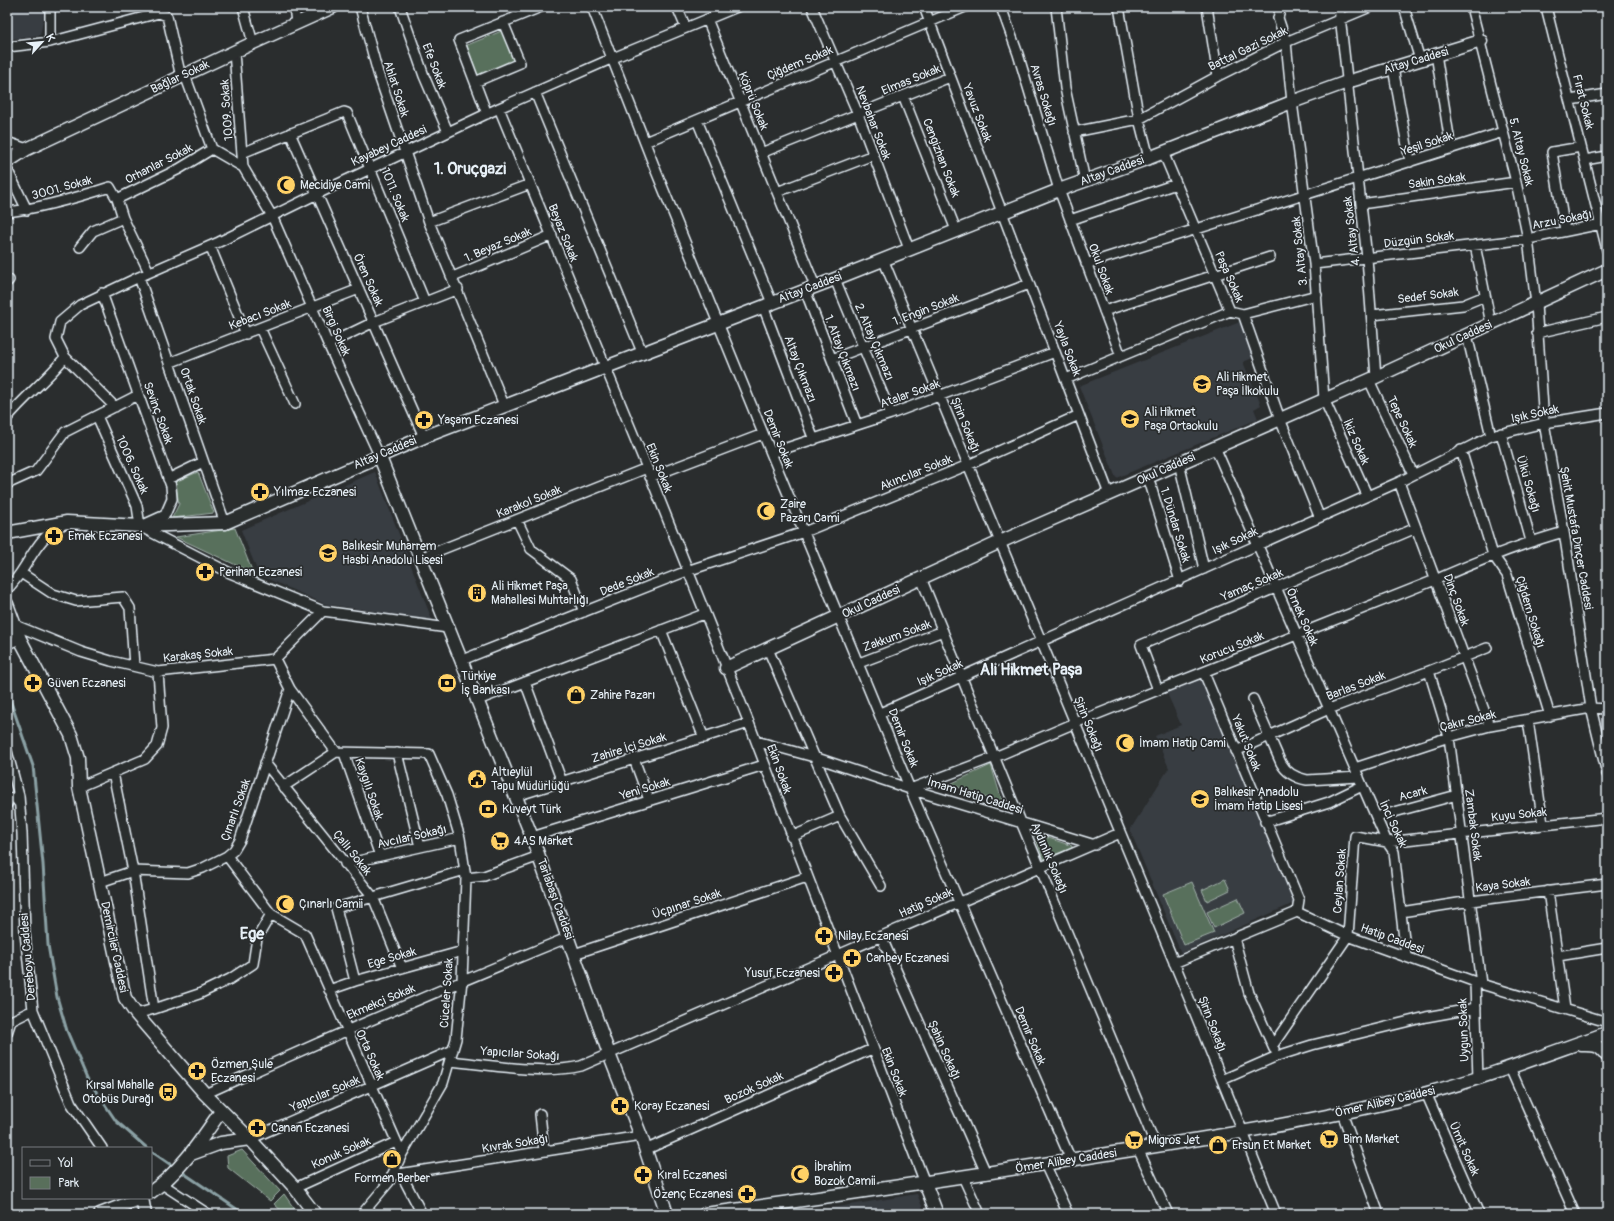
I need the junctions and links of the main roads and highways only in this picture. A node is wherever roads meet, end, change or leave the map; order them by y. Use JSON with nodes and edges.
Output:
{"nodes":[{"id":1,"x":333,"y":7,"type":"edge"},
{"id":2,"x":1481,"y":41,"type":"road end"},
{"id":3,"x":7,"y":162,"type":"edge"},
{"id":4,"x":1607,"y":270,"type":"edge"},
{"id":5,"x":379,"y":455,"type":"junction"},
{"id":6,"x":7,"y":533,"type":"edge"},
{"id":7,"x":7,"y":604,"type":"edge"},
{"id":8,"x":13,"y":642,"type":"edge"},
{"id":9,"x":726,"y":668,"type":"road end"},
{"id":10,"x":1607,"y":1033,"type":"edge"},
{"id":11,"x":1572,"y":1045,"type":"junction"},
{"id":12,"x":1607,"y":1056,"type":"edge"},
{"id":13,"x":221,"y":1111,"type":"junction"},
{"id":14,"x":250,"y":1139,"type":"junction"},
{"id":15,"x":191,"y":1154,"type":"junction"},
{"id":16,"x":925,"y":1183,"type":"junction"},
{"id":17,"x":152,"y":1191,"type":"edge"},
{"id":18,"x":139,"y":1199,"type":"edge"},
{"id":19,"x":142,"y":1199,"type":"edge"},
{"id":20,"x":100,"y":1214,"type":"edge"},
{"id":21,"x":145,"y":1214,"type":"edge"},
{"id":22,"x":315,"y":1214,"type":"edge"},
{"id":23,"x":667,"y":1214,"type":"edge"},
{"id":24,"x":705,"y":1214,"type":"edge"},
{"id":25,"x":937,"y":1214,"type":"edge"}],
"edges":[{"from":1,"to":3,"type":"main road","name":"Bağlar Sokak"},
{"from":2,"to":5,"type":"main road","name":"Altay Caddesi"},
{"from":4,"to":9,"type":"main road","name":"Okul Caddesi"},
{"from":5,"to":6,"type":"main road","name":"Altay Caddesi"},
{"from":5,"to":23,"type":"main road","name":"Tarlabaşı Caddesi"},
{"from":7,"to":8,"type":"main road","name":"Demirciler Caddesi"},
{"from":8,"to":13,"type":"main road","name":"Demirciler Caddesi"},
{"from":10,"to":11,"type":"main road","name":"Ömer Alibey Caddesi"},
{"from":11,"to":12,"type":"main road"},
{"from":11,"to":16,"type":"main road","name":"Ömer Alibey Caddesi"},
{"from":13,"to":14,"type":"main road","name":"Demirciler Caddesi"},
{"from":13,"to":15,"type":"main road"},
{"from":14,"to":15,"type":"main road"},
{"from":14,"to":22,"type":"main road","name":"Demirciler Caddesi"},
{"from":15,"to":17,"type":"main road"},
{"from":16,"to":24,"type":"main road","name":"Ömer Alibey Caddesi"},
{"from":16,"to":25,"type":"main road"},
{"from":18,"to":20,"type":"main road"},
{"from":19,"to":21,"type":"main road"}]}
